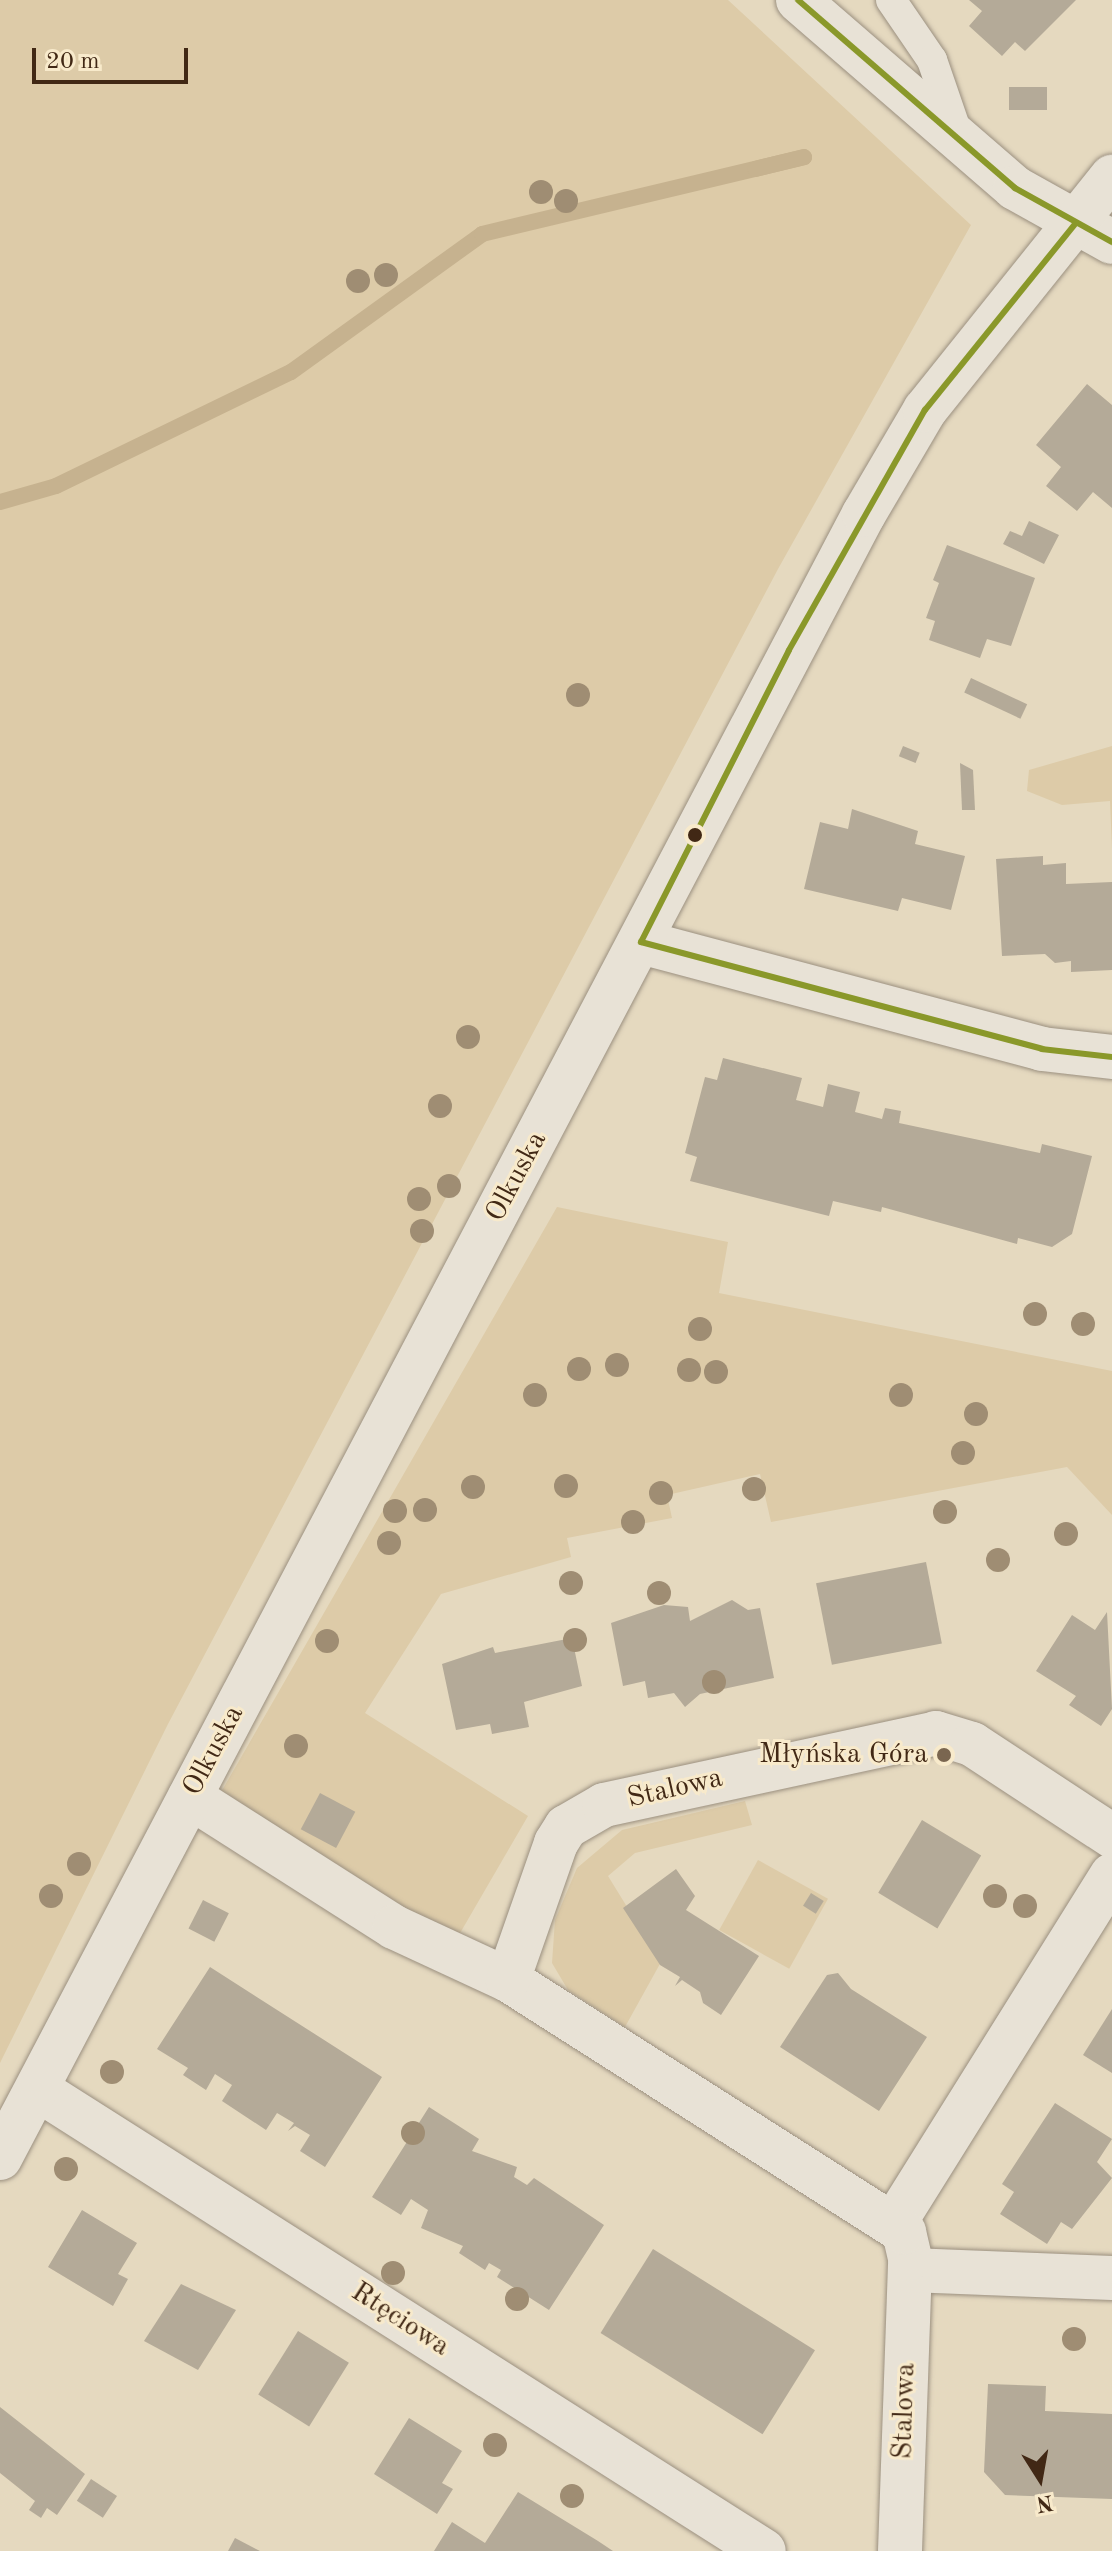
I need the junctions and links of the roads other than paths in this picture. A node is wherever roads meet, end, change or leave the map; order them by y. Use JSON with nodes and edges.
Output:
{"nodes":[{"id":1,"x":798,"y":0,"type":"edge"},
{"id":2,"x":891,"y":0,"type":"edge"},
{"id":3,"x":962,"y":147,"type":"junction"},
{"id":4,"x":1112,"y":177,"type":"edge"},
{"id":5,"x":1093,"y":233,"type":"edge"},
{"id":6,"x":641,"y":942,"type":"junction"},
{"id":7,"x":1112,"y":1057,"type":"edge"},
{"id":8,"x":190,"y":1797,"type":"junction"},
{"id":9,"x":1112,"y":1836,"type":"edge"},
{"id":10,"x":1112,"y":1875,"type":"edge"},
{"id":11,"x":508,"y":1980,"type":"junction"},
{"id":12,"x":37,"y":2089,"type":"junction"},
{"id":13,"x":0,"y":2158,"type":"edge"},
{"id":14,"x":895,"y":2222,"type":"junction"},
{"id":15,"x":910,"y":2270,"type":"junction"},
{"id":16,"x":1112,"y":2278,"type":"edge"},
{"id":17,"x":764,"y":2551,"type":"edge"},
{"id":18,"x":900,"y":2551,"type":"edge"}],
"edges":[{"from":1,"to":3,"type":"street"},
{"from":2,"to":3,"type":"lane"},
{"from":3,"to":5,"type":"street"},
{"from":4,"to":5,"type":"street","name":"Olkuska"},
{"from":5,"to":6,"type":"street","name":"Olkuska"},
{"from":6,"to":7,"type":"street"},
{"from":6,"to":8,"type":"street","name":"Olkuska"},
{"from":8,"to":11,"type":"street"},
{"from":8,"to":12,"type":"street","name":"Olkuska"},
{"from":9,"to":11,"type":"street","name":"Stalowa"},
{"from":10,"to":14,"type":"street"},
{"from":11,"to":14,"type":"street"},
{"from":12,"to":13,"type":"street","name":"Olkuska"},
{"from":12,"to":17,"type":"street","name":"Rtęciowa"},
{"from":14,"to":15,"type":"street","name":"Stalowa"},
{"from":15,"to":16,"type":"street"},
{"from":15,"to":18,"type":"street","name":"Stalowa"}]}
